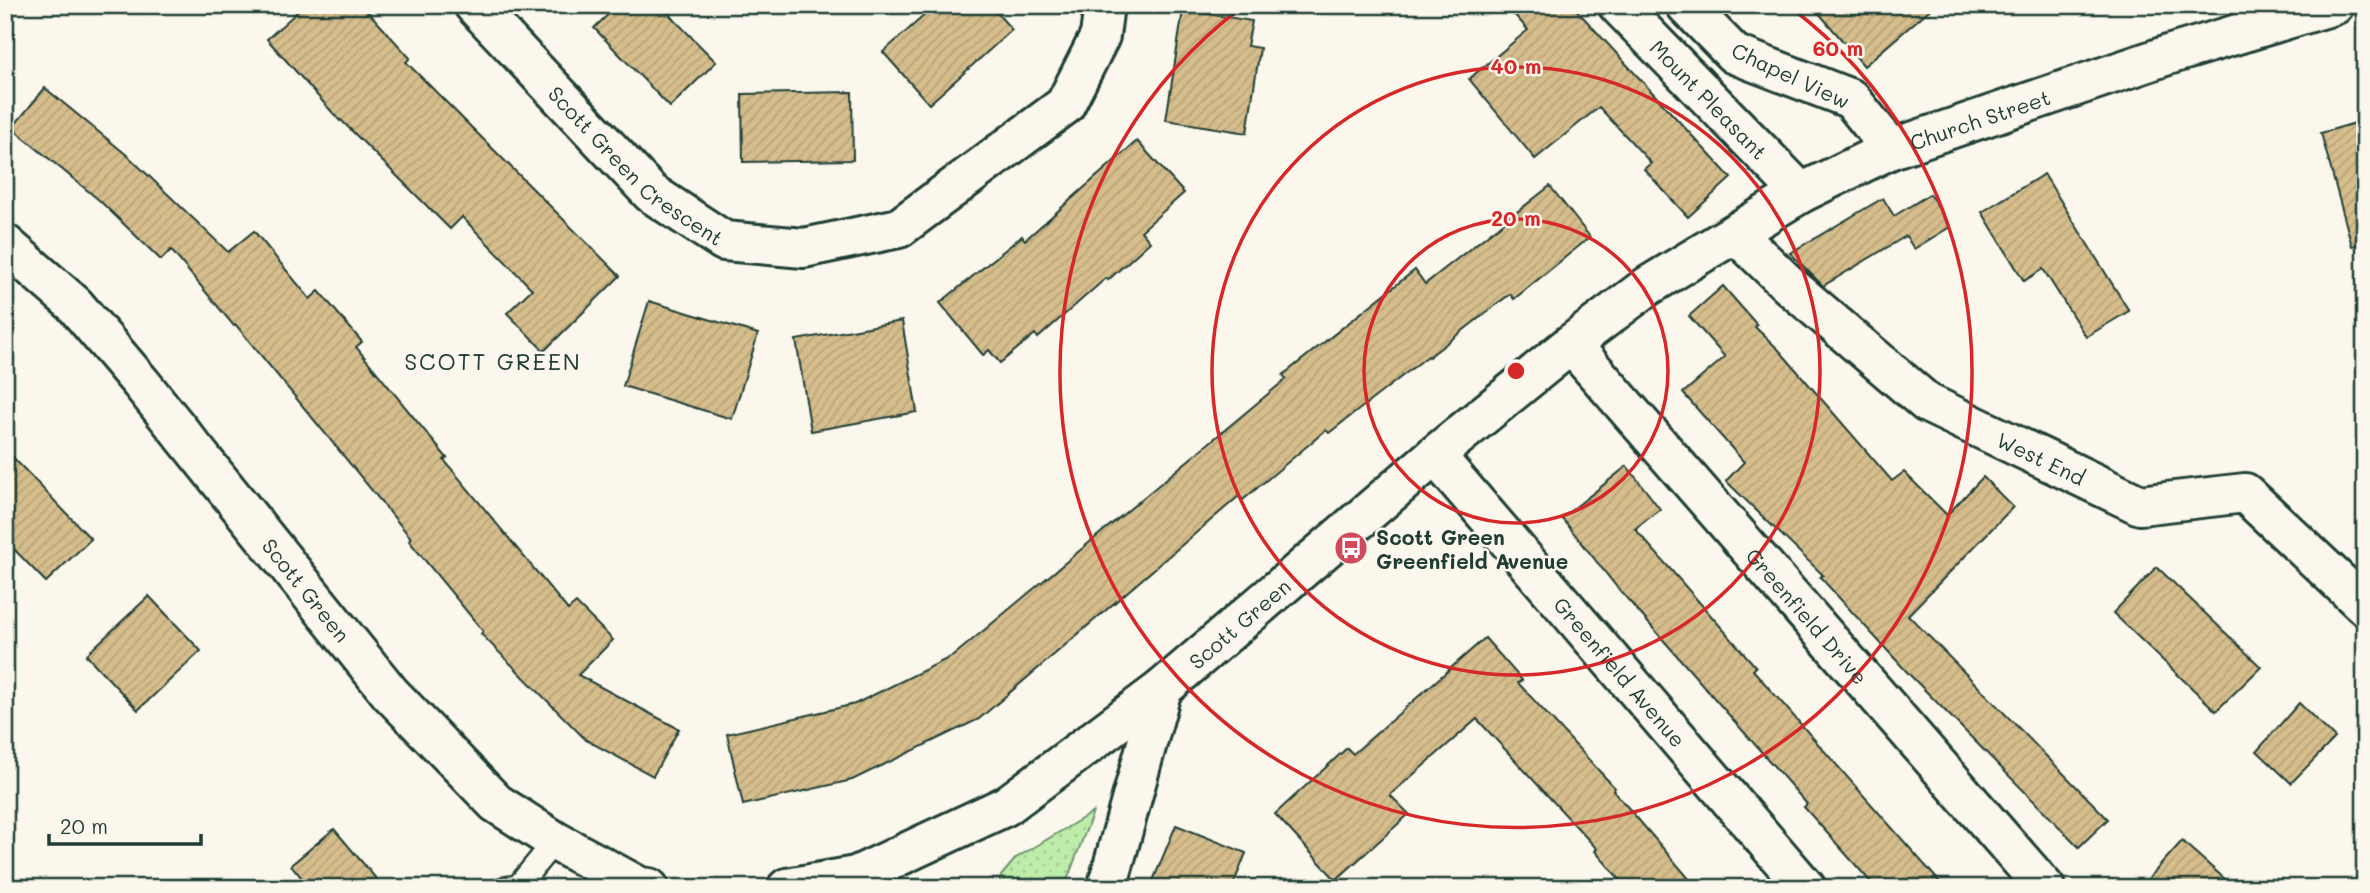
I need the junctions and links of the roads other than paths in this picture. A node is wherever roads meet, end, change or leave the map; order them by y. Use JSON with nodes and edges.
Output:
{"nodes":[{"id":1,"x":474,"y":5,"type":"edge"},
{"id":2,"x":1104,"y":5,"type":"edge"},
{"id":3,"x":1618,"y":5,"type":"edge"},
{"id":4,"x":1686,"y":5,"type":"edge"},
{"id":5,"x":2334,"y":5,"type":"edge"},
{"id":6,"x":1891,"y":149,"type":"junction"},
{"id":7,"x":1801,"y":192,"type":"junction"},
{"id":8,"x":1736,"y":234,"type":"junction"},
{"id":9,"x":5,"y":244,"type":"edge"},
{"id":10,"x":1648,"y":286,"type":"joint"},
{"id":11,"x":1571,"y":344,"type":"junction"},
{"id":12,"x":1435,"y":454,"type":"junction"},
{"id":13,"x":2365,"y":606,"type":"edge"},
{"id":14,"x":1162,"y":689,"type":"junction"},
{"id":15,"x":555,"y":841,"type":"junction"},
{"id":16,"x":867,"y":882,"type":"edge"},
{"id":17,"x":505,"y":888,"type":"edge"},
{"id":18,"x":649,"y":888,"type":"edge"},
{"id":19,"x":787,"y":888,"type":"edge"},
{"id":20,"x":1107,"y":888,"type":"edge"},
{"id":21,"x":1806,"y":888,"type":"edge"},
{"id":22,"x":2045,"y":888,"type":"edge"}],
"edges":[{"from":1,"to":2,"type":"street","name":"Scott Green Crescent"},
{"from":3,"to":7,"type":"street","name":"Mount Pleasant"},
{"from":4,"to":6,"type":"street","name":"Chapel View"},
{"from":5,"to":6,"type":"street","name":"Church Street"},
{"from":6,"to":7,"type":"street","name":"Church Street"},
{"from":7,"to":8,"type":"street","name":"Church Street"},
{"from":8,"to":10,"type":"street","name":"Church Street"},
{"from":8,"to":13,"type":"street","name":"West End"},
{"from":9,"to":15,"type":"street","name":"Scott Green"},
{"from":10,"to":11,"type":"street","name":"Scott Green"},
{"from":11,"to":12,"type":"street","name":"Scott Green"},
{"from":11,"to":22,"type":"street","name":"Greenfield Drive"},
{"from":12,"to":14,"type":"street","name":"Scott Green"},
{"from":12,"to":21,"type":"street","name":"Greenfield Avenue"},
{"from":14,"to":16,"type":"street","name":"Scott Green"},
{"from":14,"to":20,"type":"street"},
{"from":15,"to":17,"type":"lane"},
{"from":15,"to":18,"type":"street","name":"Scott Green"},
{"from":16,"to":19,"type":"street","name":"Scott Green"}]}
